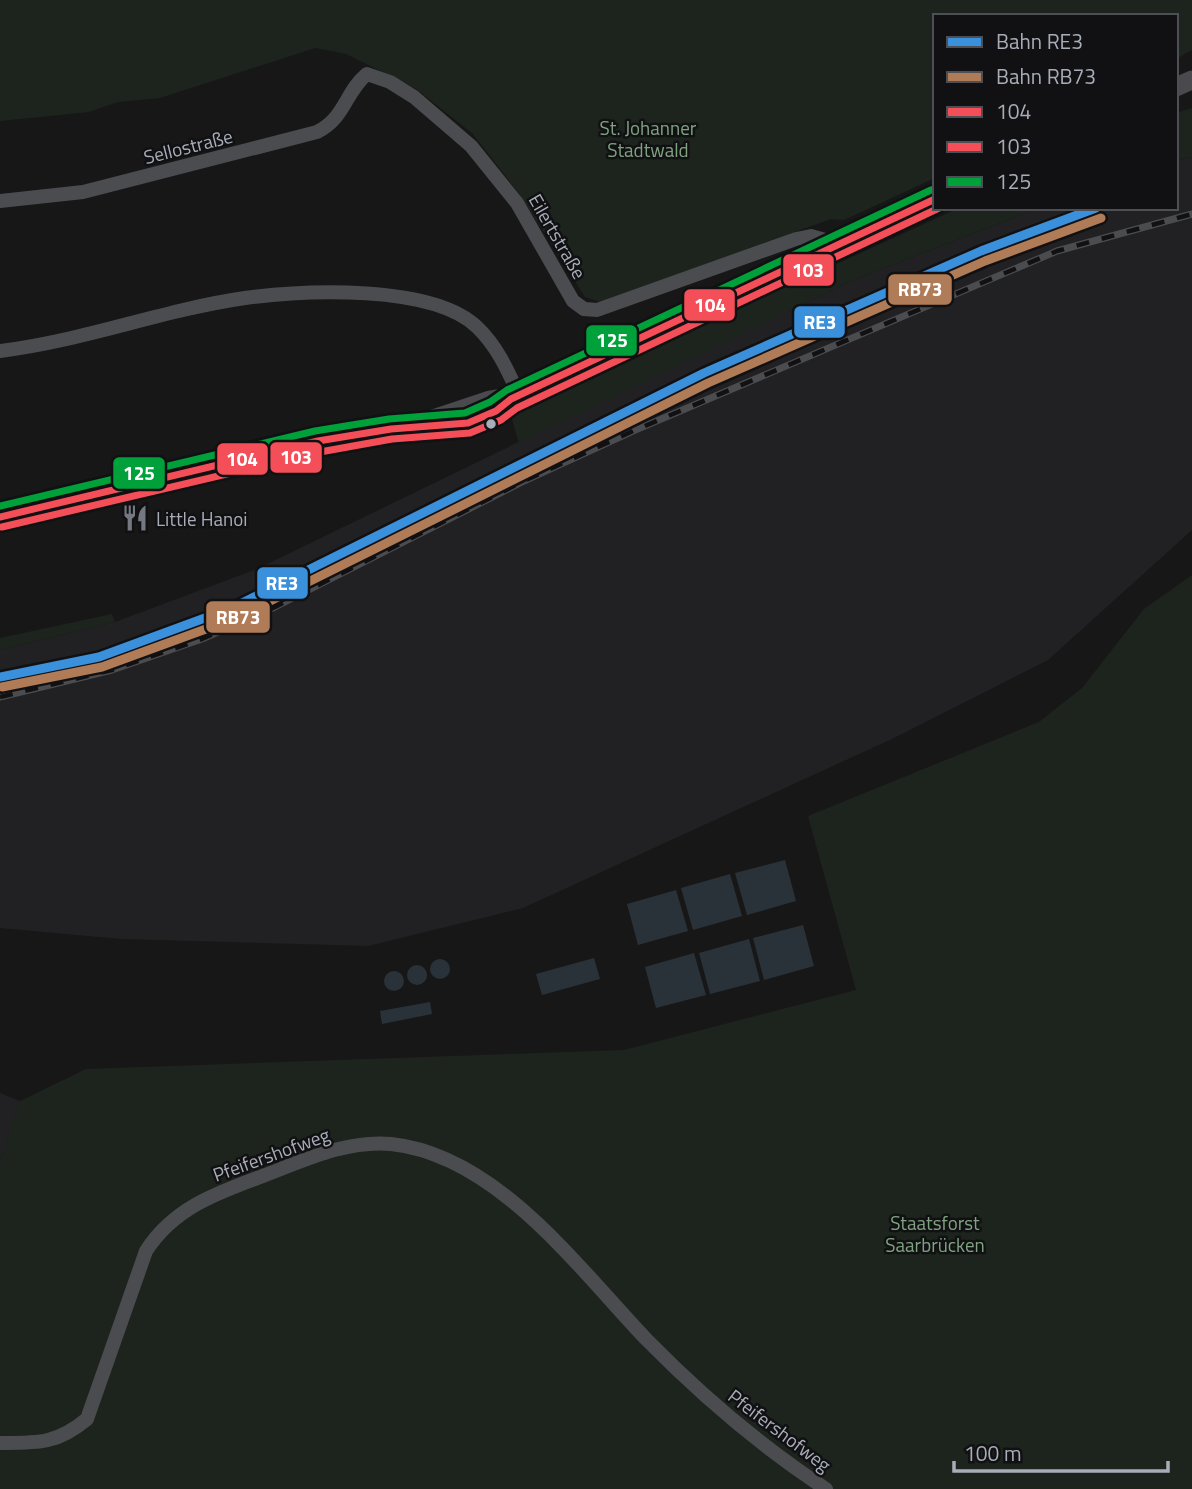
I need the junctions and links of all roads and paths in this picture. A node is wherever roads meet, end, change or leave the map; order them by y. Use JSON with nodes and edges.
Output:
{"nodes":[{"id":1,"x":358,"y":82,"type":"joint"},
{"id":2,"x":933,"y":200,"type":"edge"},
{"id":3,"x":0,"y":201,"type":"edge"},
{"id":4,"x":839,"y":244,"type":"junction"},
{"id":5,"x":0,"y":351,"type":"edge"},
{"id":6,"x":515,"y":397,"type":"junction"},
{"id":7,"x":0,"y":517,"type":"edge"},
{"id":8,"x":0,"y":1443,"type":"edge"},
{"id":9,"x":826,"y":1489,"type":"edge"}],
"edges":[{"from":1,"to":3,"type":"street","name":"Sellostraße"},
{"from":1,"to":4,"type":"street","name":"Eilertstraße"},
{"from":2,"to":4,"type":"main road"},
{"from":4,"to":6,"type":"main road"},
{"from":5,"to":6,"type":"street"},
{"from":6,"to":7,"type":"main road"},
{"from":8,"to":9,"type":"street","name":"Pfeifershofweg"}]}
